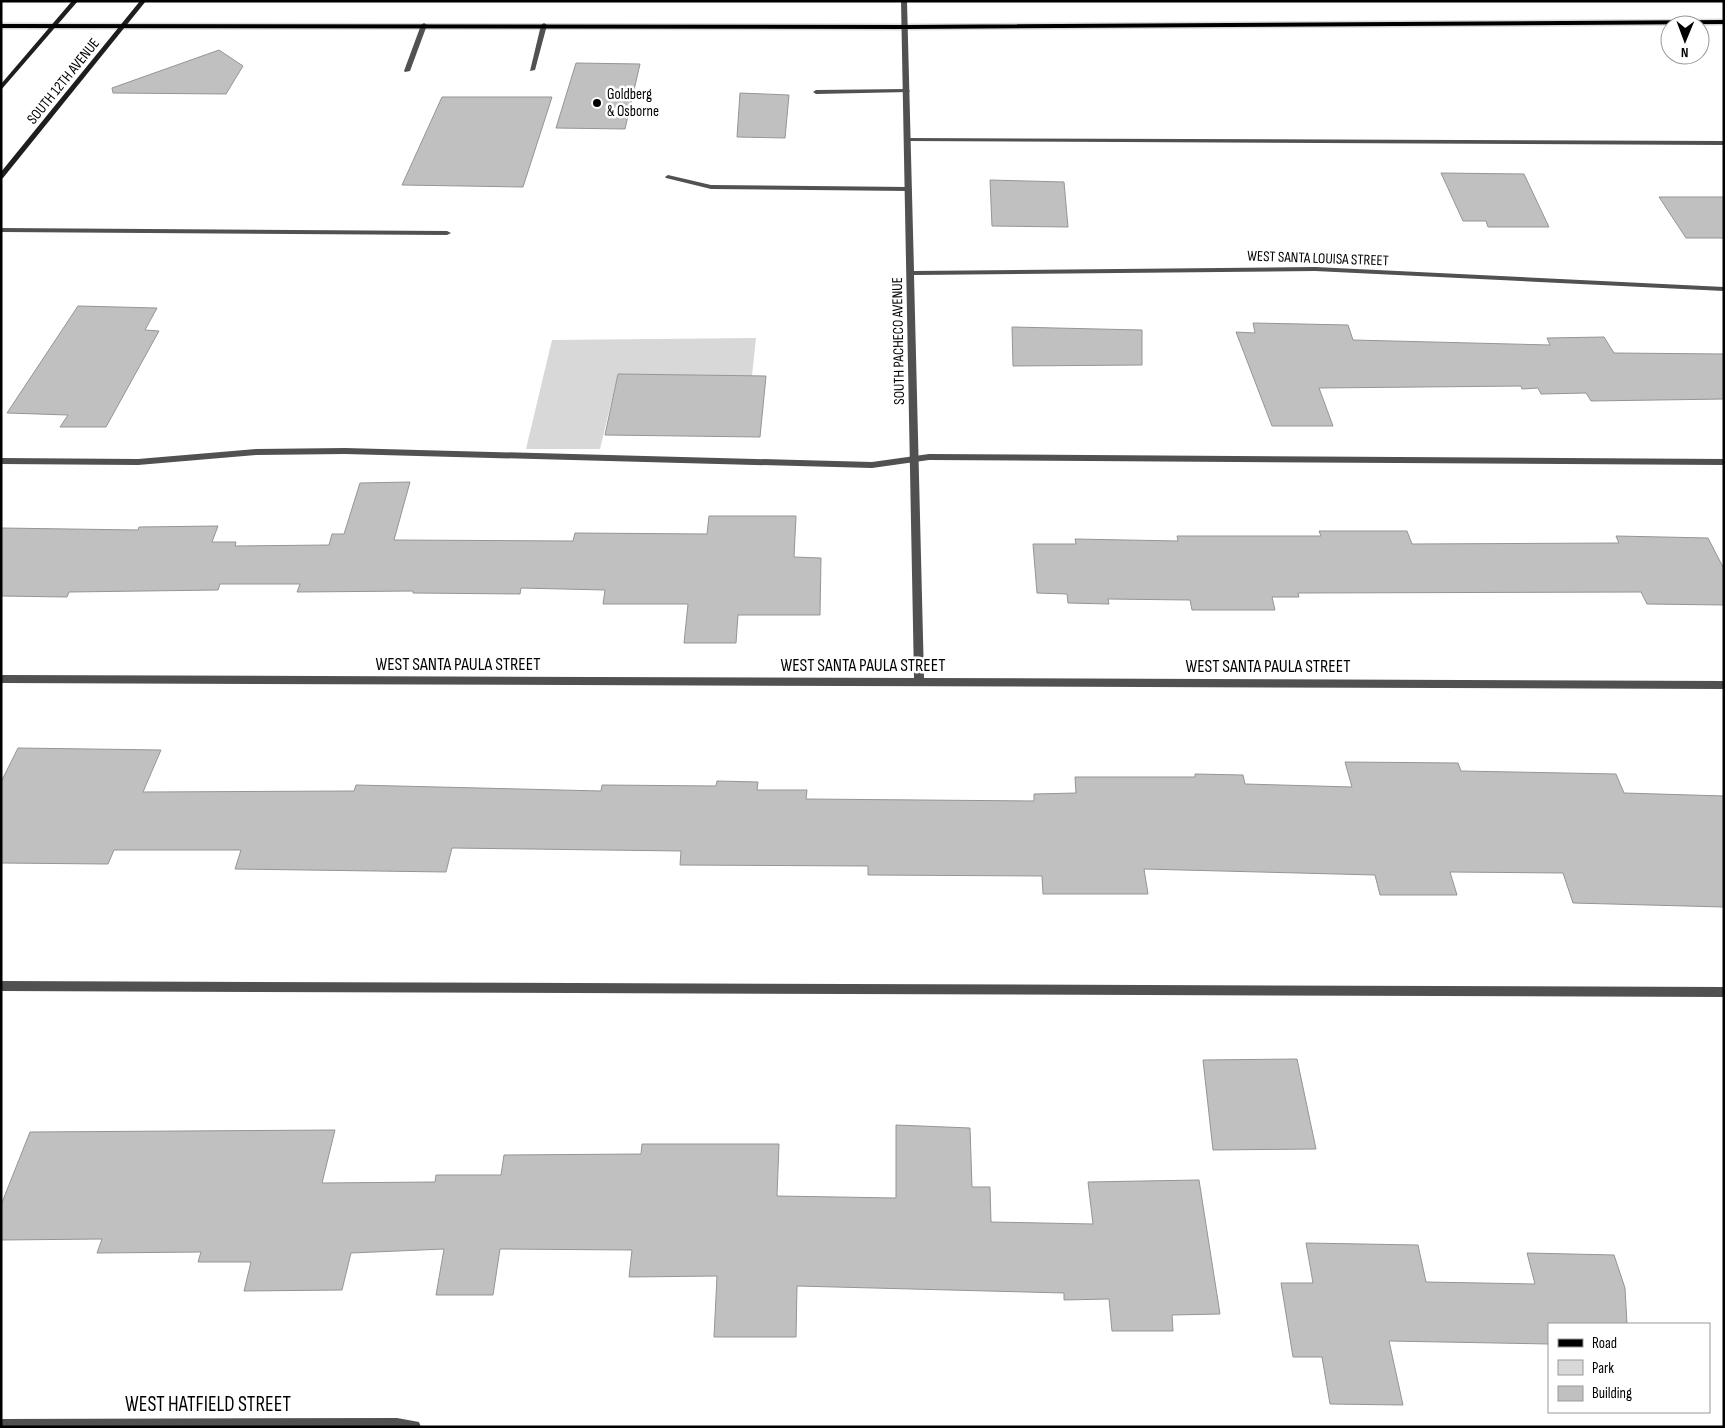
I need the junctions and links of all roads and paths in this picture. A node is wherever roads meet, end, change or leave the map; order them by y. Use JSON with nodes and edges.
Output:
{"nodes":[{"id":1,"x":75,"y":1,"type":"edge"},
{"id":2,"x":143,"y":1,"type":"edge"},
{"id":3,"x":904,"y":1,"type":"edge"},
{"id":4,"x":1724,"y":22,"type":"edge"},
{"id":5,"x":424,"y":24,"type":"junction"},
{"id":6,"x":54,"y":25,"type":"junction"},
{"id":7,"x":544,"y":25,"type":"junction"},
{"id":8,"x":1,"y":26,"type":"edge"},
{"id":9,"x":125,"y":26,"type":"junction"},
{"id":10,"x":906,"y":27,"type":"junction"},
{"id":11,"x":532,"y":70,"type":"dead end"},
{"id":12,"x":407,"y":71,"type":"dead end"},
{"id":13,"x":1,"y":88,"type":"edge"},
{"id":14,"x":907,"y":91,"type":"junction"},
{"id":15,"x":816,"y":92,"type":"dead end"},
{"id":16,"x":908,"y":139,"type":"junction"},
{"id":17,"x":1724,"y":143,"type":"edge"},
{"id":18,"x":1,"y":177,"type":"edge"},
{"id":19,"x":668,"y":177,"type":"dead end"},
{"id":20,"x":909,"y":189,"type":"junction"},
{"id":21,"x":1,"y":230,"type":"edge"},
{"id":22,"x":447,"y":233,"type":"dead end"},
{"id":23,"x":911,"y":273,"type":"junction"},
{"id":24,"x":1724,"y":289,"type":"edge"},
{"id":25,"x":915,"y":459,"type":"junction"},
{"id":26,"x":1,"y":461,"type":"edge"},
{"id":27,"x":1724,"y":462,"type":"edge"},
{"id":28,"x":1,"y":679,"type":"edge"},
{"id":29,"x":919,"y":681,"type":"junction"},
{"id":30,"x":1724,"y":685,"type":"edge"},
{"id":31,"x":1,"y":986,"type":"edge"},
{"id":32,"x":1724,"y":992,"type":"edge"},
{"id":33,"x":1,"y":1426,"type":"edge"},
{"id":34,"x":414,"y":1427,"type":"edge"}],
"edges":[{"from":1,"to":6,"type":"main road"},
{"from":2,"to":9,"type":"main road","name":"SOUTH 12TH AVENUE"},
{"from":3,"to":10,"type":"street","name":"SOUTH PACHECO AVENUE"},
{"from":4,"to":10,"type":"main road"},
{"from":5,"to":7,"type":"main road"},
{"from":5,"to":9,"type":"main road"},
{"from":5,"to":12,"type":"street"},
{"from":6,"to":8,"type":"main road"},
{"from":6,"to":9,"type":"main road"},
{"from":6,"to":13,"type":"main road"},
{"from":7,"to":10,"type":"main road"},
{"from":7,"to":11,"type":"street"},
{"from":9,"to":18,"type":"main road","name":"SOUTH 12TH AVENUE"},
{"from":10,"to":14,"type":"street","name":"SOUTH PACHECO AVENUE"},
{"from":14,"to":15,"type":"street"},
{"from":14,"to":16,"type":"street","name":"SOUTH PACHECO AVENUE"},
{"from":16,"to":17,"type":"street"},
{"from":16,"to":20,"type":"street","name":"SOUTH PACHECO AVENUE"},
{"from":19,"to":20,"type":"street"},
{"from":20,"to":23,"type":"street","name":"SOUTH PACHECO AVENUE"},
{"from":21,"to":22,"type":"street"},
{"from":23,"to":24,"type":"street","name":"WEST SANTA LOUISA STREET"},
{"from":23,"to":25,"type":"street","name":"SOUTH PACHECO AVENUE"},
{"from":25,"to":26,"type":"street"},
{"from":25,"to":27,"type":"street"},
{"from":25,"to":29,"type":"street","name":"SOUTH PACHECO AVENUE"},
{"from":28,"to":29,"type":"street","name":"WEST SANTA PAULA STREET"},
{"from":29,"to":30,"type":"street","name":"WEST SANTA PAULA STREET"},
{"from":31,"to":32,"type":"street"},
{"from":33,"to":34,"type":"street","name":"WEST HATFIELD STREET"}]}
